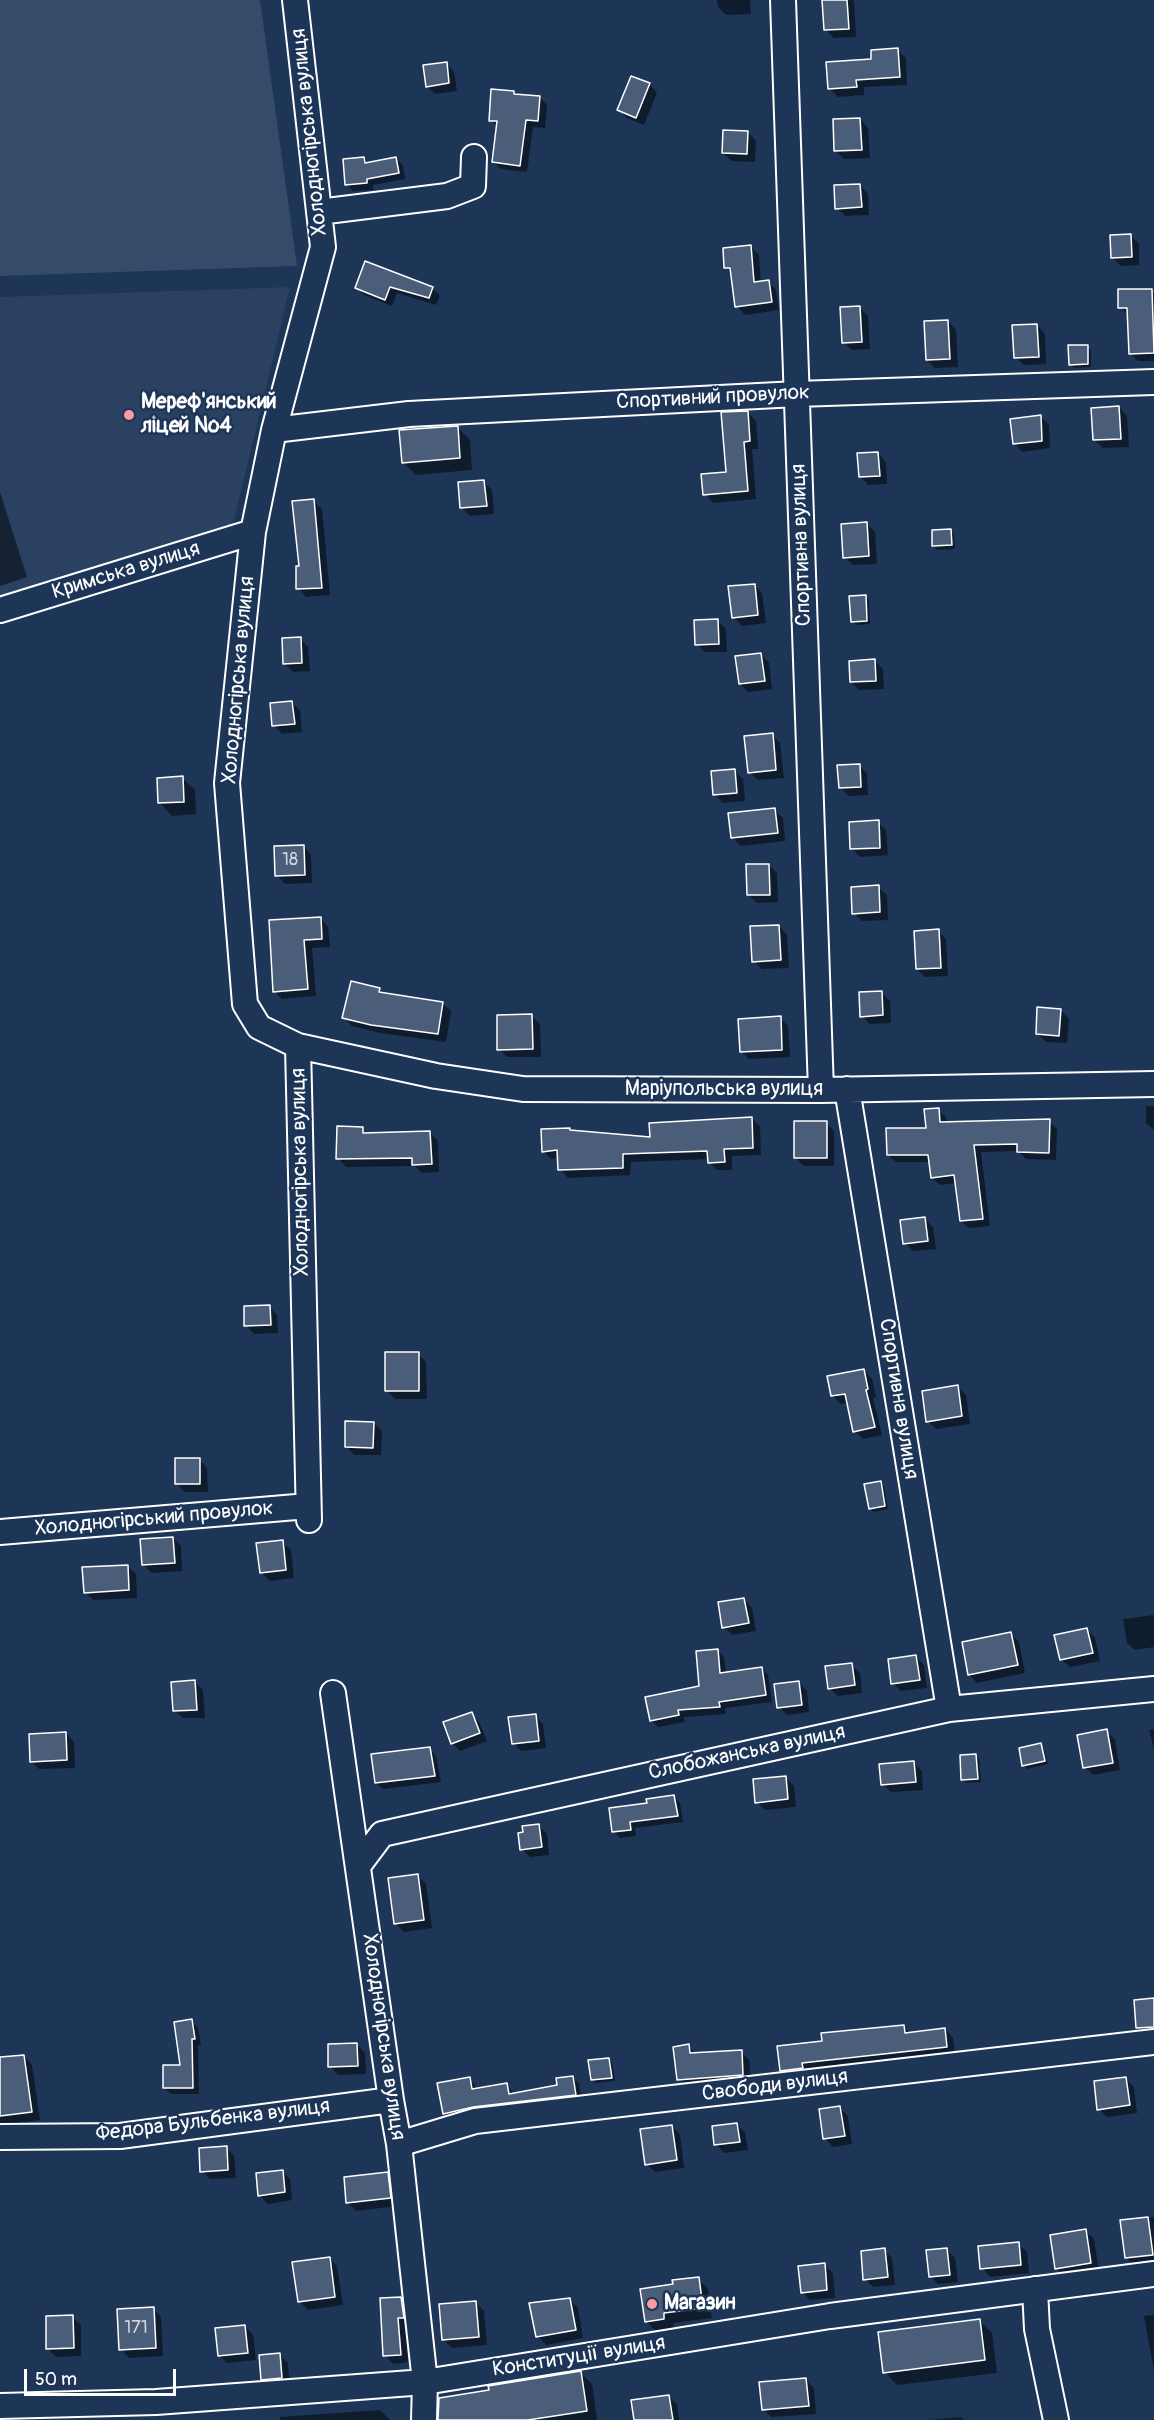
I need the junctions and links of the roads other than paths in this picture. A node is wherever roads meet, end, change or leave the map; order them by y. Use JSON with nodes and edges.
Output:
{"nodes":[{"id":1,"x":295,"y":0,"type":"edge"},
{"id":2,"x":783,"y":0,"type":"edge"},
{"id":3,"x":474,"y":157,"type":"dead end"},
{"id":4,"x":319,"y":212,"type":"junction"},
{"id":5,"x":1154,"y":382,"type":"edge"},
{"id":6,"x":796,"y":394,"type":"junction"},
{"id":7,"x":274,"y":430,"type":"junction"},
{"id":8,"x":253,"y":532,"type":"junction"},
{"id":9,"x":0,"y":610,"type":"edge"},
{"id":10,"x":298,"y":1046,"type":"junction"},
{"id":11,"x":1154,"y":1084,"type":"edge"},
{"id":12,"x":847,"y":1089,"type":"junction"},
{"id":13,"x":821,"y":1090,"type":"junction"},
{"id":14,"x":308,"y":1513,"type":"joint"},
{"id":15,"x":0,"y":1532,"type":"edge"},
{"id":16,"x":1154,"y":1689,"type":"edge"},
{"id":17,"x":333,"y":1693,"type":"dead end"},
{"id":18,"x":949,"y":1709,"type":"junction"},
{"id":19,"x":358,"y":1866,"type":"junction"},
{"id":20,"x":1154,"y":2042,"type":"edge"},
{"id":21,"x":391,"y":2100,"type":"junction"},
{"id":22,"x":0,"y":2137,"type":"edge"},
{"id":23,"x":399,"y":2144,"type":"junction"},
{"id":24,"x":1154,"y":2274,"type":"edge"},
{"id":25,"x":1035,"y":2289,"type":"junction"},
{"id":26,"x":425,"y":2382,"type":"junction"},
{"id":27,"x":0,"y":2406,"type":"edge"},
{"id":28,"x":424,"y":2420,"type":"edge"},
{"id":29,"x":1056,"y":2420,"type":"edge"}],
"edges":[{"from":1,"to":4,"type":"street","name":"Холодногірська вулиця"},
{"from":2,"to":6,"type":"street","name":"Спортивна вулиця"},
{"from":3,"to":4,"type":"street"},
{"from":4,"to":7,"type":"street","name":"Холодногірська вулиця"},
{"from":5,"to":6,"type":"street","name":"Спортивний провулок"},
{"from":6,"to":7,"type":"street","name":"Спортивний провулок"},
{"from":6,"to":13,"type":"street","name":"Спортивна вулиця"},
{"from":7,"to":8,"type":"street","name":"Холодногірська вулиця"},
{"from":8,"to":9,"type":"street","name":"Кримська вулиця"},
{"from":8,"to":10,"type":"street","name":"Холодногірська вулиця"},
{"from":10,"to":13,"type":"street","name":"Маріупольська вулиця"},
{"from":10,"to":14,"type":"street","name":"Холодногірська вулиця"},
{"from":11,"to":12,"type":"street","name":"Маріупольська вулиця"},
{"from":12,"to":13,"type":"street","name":"Маріупольська вулиця"},
{"from":12,"to":18,"type":"street","name":"Спортивна вулиця"},
{"from":14,"to":15,"type":"street","name":"Холодногірський провулок"},
{"from":16,"to":18,"type":"street","name":"Слобожанська вулиця"},
{"from":17,"to":19,"type":"street","name":"Холодногірська вулиця"},
{"from":18,"to":19,"type":"street","name":"Слобожанська вулиця"},
{"from":19,"to":21,"type":"street","name":"Холодногірська вулиця"},
{"from":20,"to":23,"type":"street","name":"Свободи вулиця"},
{"from":21,"to":22,"type":"street","name":"Федора Бульбенка вулиця"},
{"from":21,"to":23,"type":"street","name":"Холодногірська вулиця"},
{"from":23,"to":26,"type":"street","name":"Холодногірська вулиця"},
{"from":24,"to":25,"type":"street","name":"Конституції вулиця"},
{"from":25,"to":26,"type":"street","name":"Конституції вулиця"},
{"from":25,"to":29,"type":"street"},
{"from":26,"to":27,"type":"street","name":"Конституції вулиця"},
{"from":26,"to":28,"type":"street","name":"Холодногірська вулиця"}]}
